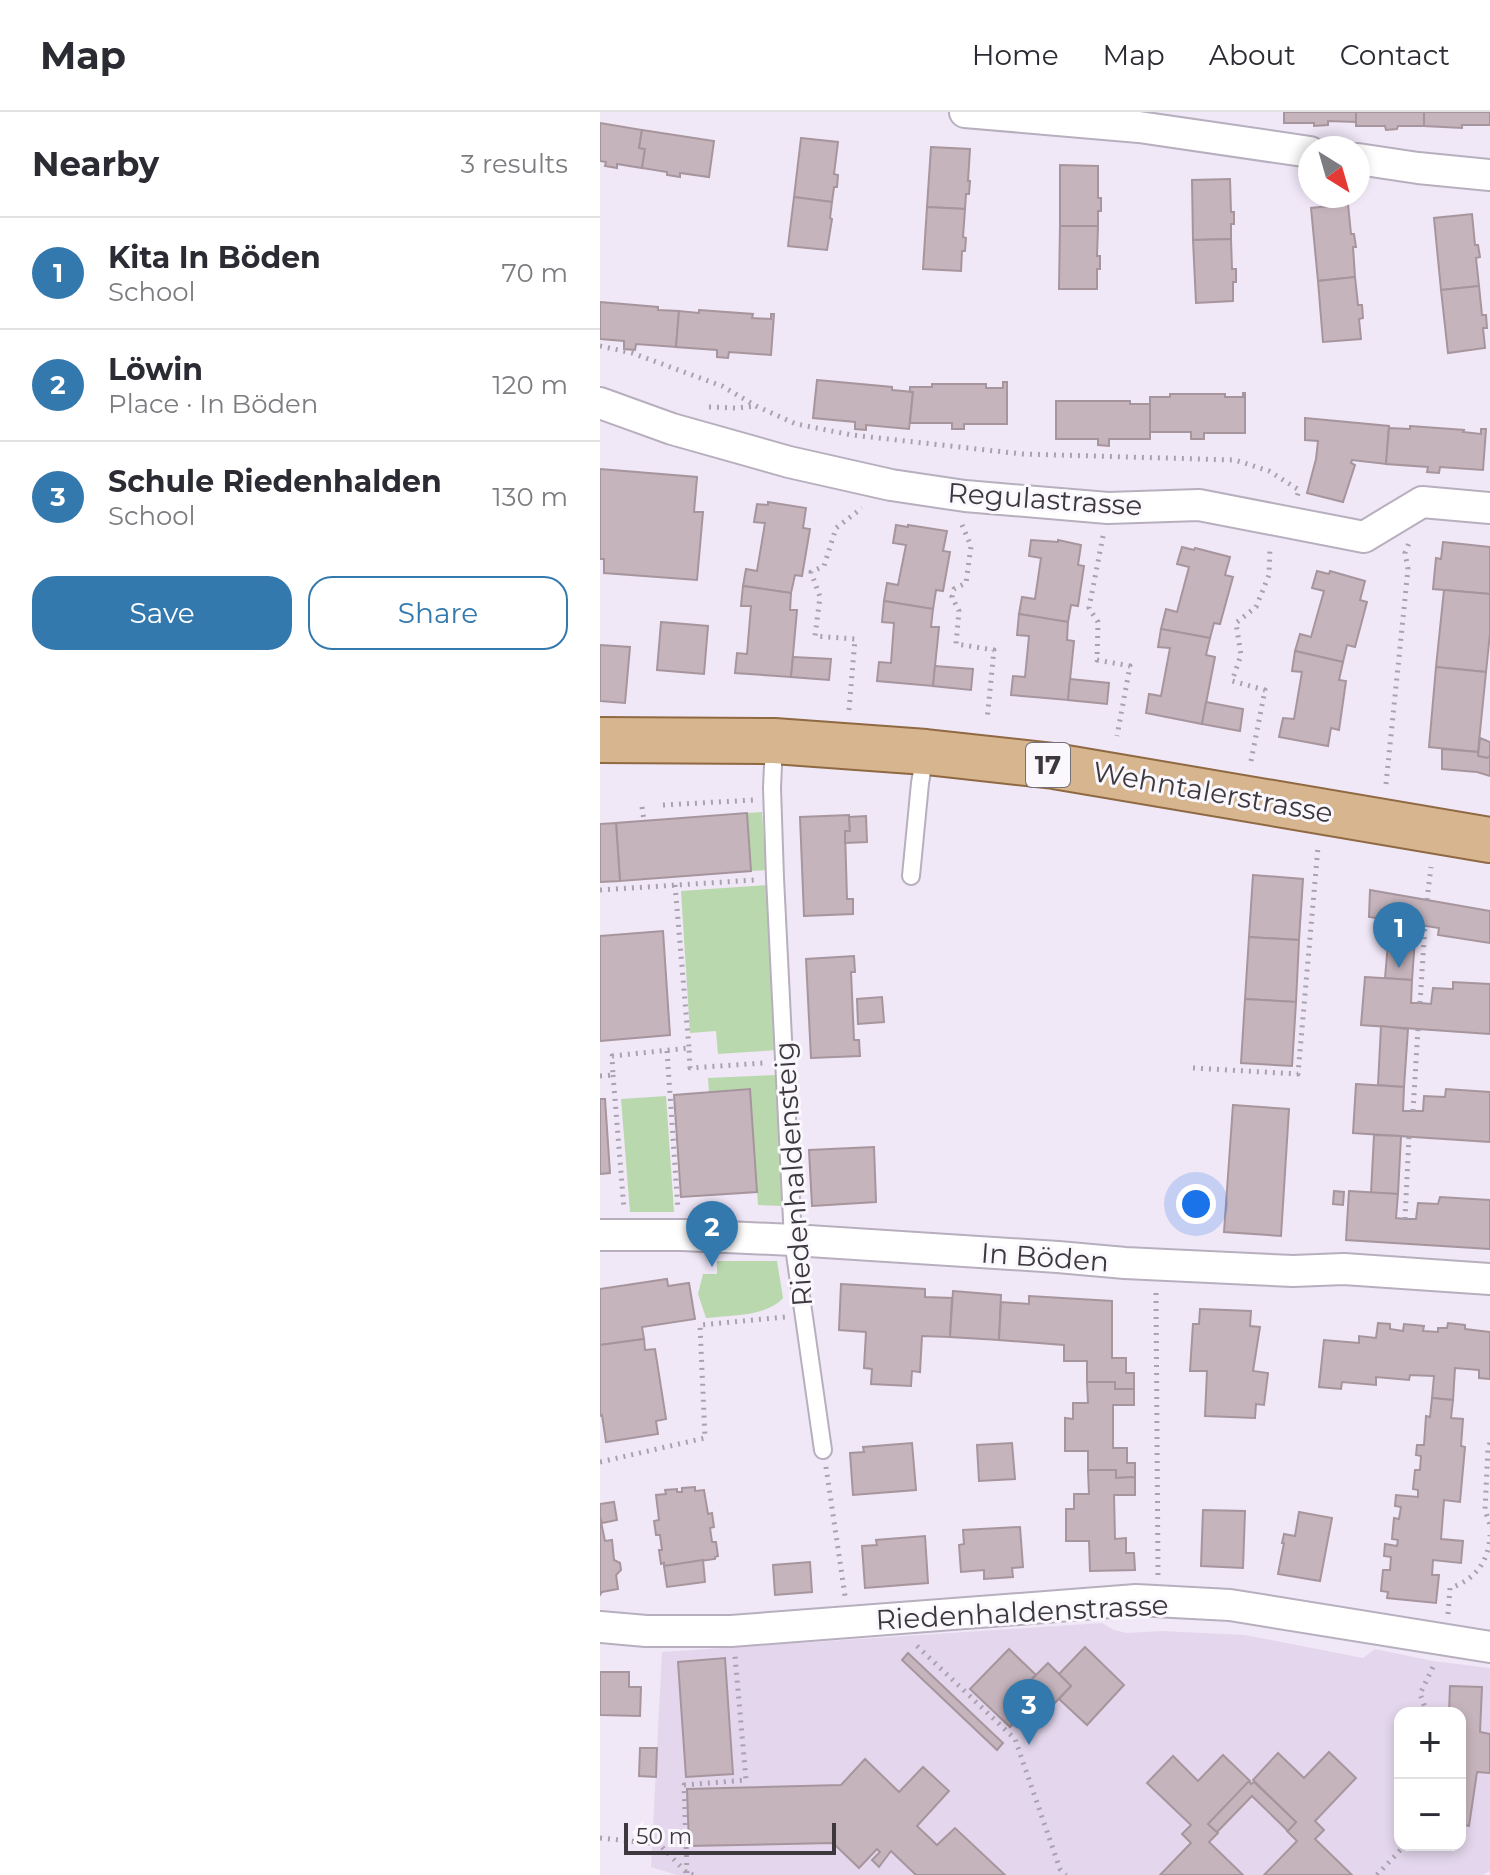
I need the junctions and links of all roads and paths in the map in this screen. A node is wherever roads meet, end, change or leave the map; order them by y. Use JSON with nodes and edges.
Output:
{"nodes":[{"id":1,"x":965,"y":112,"type":"edge"},
{"id":2,"x":1298,"y":150,"type":"edge"},
{"id":3,"x":1370,"y":161,"type":"edge"},
{"id":4,"x":1490,"y":175,"type":"edge"},
{"id":5,"x":600,"y":346,"type":"edge"},
{"id":6,"x":600,"y":403,"type":"edge"},
{"id":7,"x":891,"y":485,"type":"junction"},
{"id":8,"x":965,"y":496,"type":"junction"},
{"id":9,"x":1422,"y":502,"type":"junction"},
{"id":10,"x":1108,"y":508,"type":"junction"},
{"id":11,"x":1490,"y":508,"type":"edge"},
{"id":12,"x":1285,"y":521,"type":"junction"},
{"id":13,"x":849,"y":710,"type":"dead end"},
{"id":14,"x":987,"y":720,"type":"dead end"},
{"id":15,"x":1117,"y":736,"type":"dead end"},
{"id":16,"x":600,"y":740,"type":"edge"},
{"id":17,"x":774,"y":741,"type":"junction"},
{"id":18,"x":926,"y":752,"type":"junction"},
{"id":19,"x":1251,"y":761,"type":"dead end"},
{"id":20,"x":1386,"y":784,"type":"dead end"},
{"id":21,"x":772,"y":799,"type":"junction"},
{"id":22,"x":663,"y":805,"type":"dead end"},
{"id":23,"x":642,"y":807,"type":"dead end"},
{"id":24,"x":644,"y":821,"type":"dead end"},
{"id":25,"x":1490,"y":840,"type":"edge"},
{"id":26,"x":1319,"y":842,"type":"dead end"},
{"id":27,"x":1431,"y":867,"type":"dead end"},
{"id":28,"x":911,"y":876,"type":"dead end"},
{"id":29,"x":775,"y":878,"type":"junction"},
{"id":30,"x":648,"y":879,"type":"dead end"},
{"id":31,"x":675,"y":885,"type":"junction"},
{"id":32,"x":649,"y":887,"type":"junction"},
{"id":33,"x":600,"y":890,"type":"edge"},
{"id":34,"x":1427,"y":900,"type":"dead end"},
{"id":35,"x":1425,"y":926,"type":"dead end"},
{"id":36,"x":1420,"y":1003,"type":"dead end"},
{"id":37,"x":1418,"y":1029,"type":"dead end"},
{"id":38,"x":689,"y":1048,"type":"junction"},
{"id":39,"x":667,"y":1051,"type":"junction"},
{"id":40,"x":784,"y":1061,"type":"junction"},
{"id":41,"x":1193,"y":1068,"type":"dead end"},
{"id":42,"x":613,"y":1075,"type":"junction"},
{"id":43,"x":600,"y":1076,"type":"edge"},
{"id":44,"x":1413,"y":1111,"type":"dead end"},
{"id":45,"x":1409,"y":1137,"type":"dead end"},
{"id":46,"x":624,"y":1216,"type":"dead end"},
{"id":47,"x":679,"y":1218,"type":"dead end"},
{"id":48,"x":1405,"y":1219,"type":"dead end"},
{"id":49,"x":600,"y":1235,"type":"edge"},
{"id":50,"x":793,"y":1240,"type":"junction"},
{"id":51,"x":1490,"y":1279,"type":"edge"},
{"id":52,"x":1156,"y":1285,"type":"dead end"},
{"id":53,"x":803,"y":1316,"type":"junction"},
{"id":54,"x":1490,"y":1443,"type":"edge"},
{"id":55,"x":823,"y":1450,"type":"joint"},
{"id":56,"x":600,"y":1462,"type":"edge"},
{"id":57,"x":1490,"y":1525,"type":"edge"},
{"id":58,"x":1490,"y":1535,"type":"edge"},
{"id":59,"x":1158,"y":1573,"type":"dead end"},
{"id":60,"x":846,"y":1605,"type":"dead end"},
{"id":61,"x":1448,"y":1624,"type":"dead end"},
{"id":62,"x":600,"y":1627,"type":"edge"},
{"id":63,"x":916,"y":1644,"type":"dead end"},
{"id":64,"x":1490,"y":1647,"type":"edge"},
{"id":65,"x":735,"y":1655,"type":"dead end"},
{"id":66,"x":1437,"y":1658,"type":"dead end"},
{"id":67,"x":1425,"y":1707,"type":"edge"},
{"id":68,"x":600,"y":1838,"type":"edge"},
{"id":69,"x":1399,"y":1851,"type":"edge"},
{"id":70,"x":690,"y":1874,"type":"edge"},
{"id":71,"x":1066,"y":1875,"type":"edge"},
{"id":72,"x":1377,"y":1875,"type":"edge"}],
"edges":[{"from":1,"to":2,"type":"street"},
{"from":3,"to":4,"type":"street"},
{"from":5,"to":12,"type":"path"},
{"from":6,"to":7,"type":"street","name":"Regulastrasse"},
{"from":7,"to":8,"type":"street","name":"Regulastrasse"},
{"from":7,"to":13,"type":"path"},
{"from":8,"to":10,"type":"street","name":"Regulastrasse"},
{"from":8,"to":14,"type":"path"},
{"from":9,"to":11,"type":"street"},
{"from":9,"to":12,"type":"street","name":"Regulastrasse"},
{"from":9,"to":20,"type":"path"},
{"from":10,"to":12,"type":"street","name":"Regulastrasse"},
{"from":10,"to":15,"type":"path"},
{"from":12,"to":19,"type":"path"},
{"from":16,"to":17,"type":"main road","name":"Wehntalerstrasse","number":"17"},
{"from":17,"to":18,"type":"main road","name":"Wehntalerstrasse","number":"17"},
{"from":17,"to":21,"type":"lane","name":"Riedenhaldensteig"},
{"from":18,"to":25,"type":"main road","name":"Wehntalerstrasse","number":"17"},
{"from":18,"to":28,"type":"lane"},
{"from":21,"to":22,"type":"path"},
{"from":21,"to":29,"type":"lane","name":"Riedenhaldensteig"},
{"from":23,"to":24,"type":"path"},
{"from":26,"to":41,"type":"path"},
{"from":27,"to":34,"type":"path"},
{"from":29,"to":31,"type":"path"},
{"from":29,"to":40,"type":"lane","name":"Riedenhaldensteig"},
{"from":30,"to":32,"type":"path"},
{"from":31,"to":32,"type":"path"},
{"from":31,"to":38,"type":"path"},
{"from":32,"to":33,"type":"path"},
{"from":35,"to":36,"type":"path"},
{"from":37,"to":44,"type":"path"},
{"from":38,"to":39,"type":"path"},
{"from":38,"to":40,"type":"path"},
{"from":39,"to":42,"type":"path"},
{"from":39,"to":47,"type":"path"},
{"from":40,"to":50,"type":"lane","name":"Riedenhaldensteig"},
{"from":42,"to":43,"type":"path"},
{"from":42,"to":46,"type":"path"},
{"from":45,"to":48,"type":"path"},
{"from":49,"to":50,"type":"street","name":"In Böden"},
{"from":50,"to":51,"type":"street","name":"In Böden"},
{"from":50,"to":53,"type":"lane","name":"Riedenhaldensteig"},
{"from":52,"to":59,"type":"path"},
{"from":53,"to":55,"type":"lane","name":"Riedenhaldensteig"},
{"from":53,"to":56,"type":"path"},
{"from":54,"to":57,"type":"path"},
{"from":55,"to":60,"type":"path"},
{"from":58,"to":61,"type":"path"},
{"from":62,"to":64,"type":"street","name":"Riedenhaldenstrasse"},
{"from":63,"to":71,"type":"path"},
{"from":65,"to":70,"type":"path"},
{"from":66,"to":67,"type":"path"},
{"from":68,"to":70,"type":"path"},
{"from":69,"to":72,"type":"path"}]}
